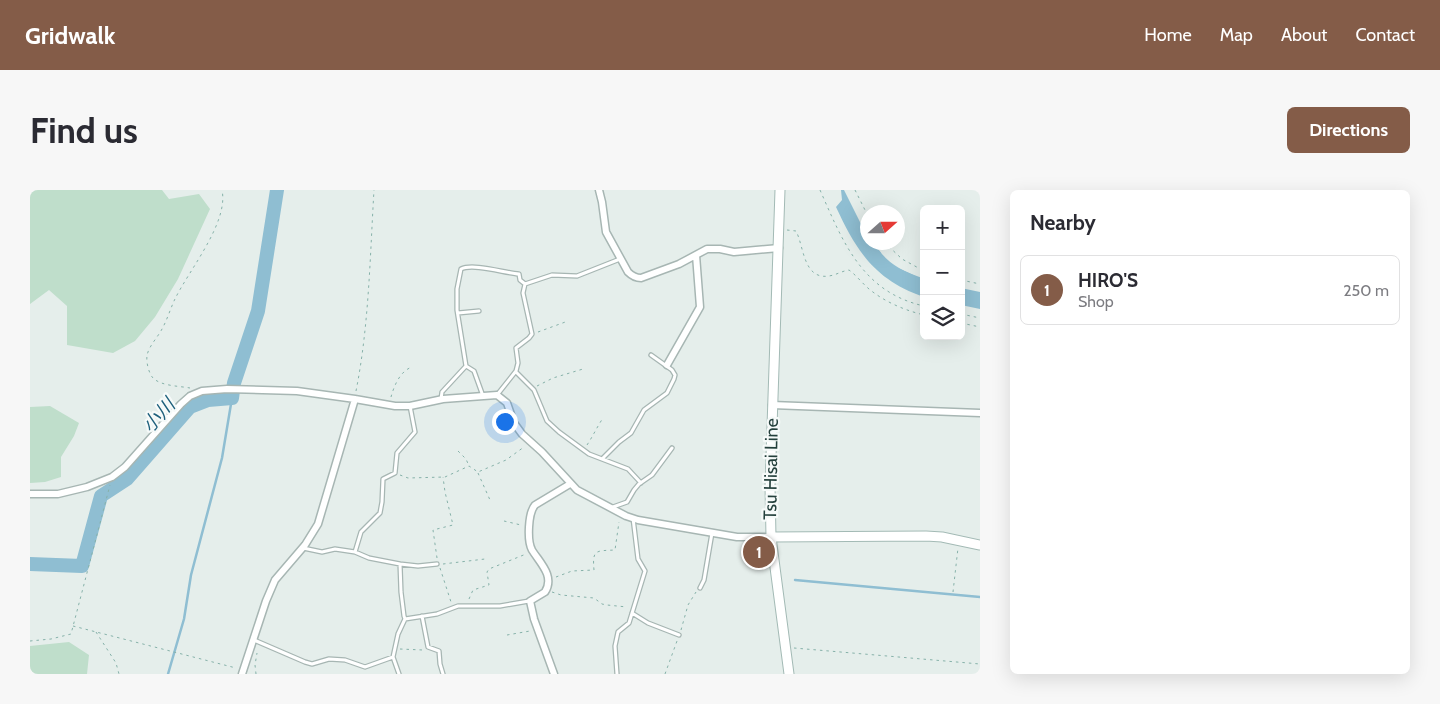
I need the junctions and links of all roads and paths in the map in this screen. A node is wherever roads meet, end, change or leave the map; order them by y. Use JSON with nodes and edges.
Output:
{"nodes":[{"id":1,"x":222,"y":190,"type":"edge"},
{"id":2,"x":374,"y":190,"type":"edge"},
{"id":3,"x":599,"y":190,"type":"edge"},
{"id":4,"x":780,"y":190,"type":"edge"},
{"id":5,"x":820,"y":190,"type":"edge"},
{"id":6,"x":856,"y":190,"type":"edge"},
{"id":7,"x":863,"y":205,"type":"edge"},
{"id":8,"x":779,"y":229,"type":"junction"},
{"id":9,"x":779,"y":248,"type":"junction"},
{"id":10,"x":892,"y":250,"type":"edge"},
{"id":11,"x":696,"y":255,"type":"junction"},
{"id":12,"x":620,"y":258,"type":"junction"},
{"id":13,"x":920,"y":269,"type":"edge"},
{"id":14,"x":965,"y":281,"type":"edge"},
{"id":15,"x":525,"y":284,"type":"junction"},
{"id":16,"x":980,"y":284,"type":"edge"},
{"id":17,"x":920,"y":305,"type":"edge"},
{"id":18,"x":480,"y":311,"type":"dead end"},
{"id":19,"x":458,"y":313,"type":"junction"},
{"id":20,"x":920,"y":314,"type":"edge"},
{"id":21,"x":965,"y":315,"type":"edge"},
{"id":22,"x":980,"y":318,"type":"edge"},
{"id":23,"x":568,"y":321,"type":"dead end"},
{"id":24,"x":965,"y":324,"type":"edge"},
{"id":25,"x":980,"y":327,"type":"edge"},
{"id":26,"x":532,"y":335,"type":"junction"},
{"id":27,"x":651,"y":355,"type":"dead end"},
{"id":28,"x":667,"y":365,"type":"junction"},
{"id":29,"x":466,"y":366,"type":"junction"},
{"id":30,"x":412,"y":367,"type":"dead end"},
{"id":31,"x":583,"y":369,"type":"dead end"},
{"id":32,"x":516,"y":372,"type":"junction"},
{"id":33,"x":534,"y":390,"type":"junction"},
{"id":34,"x":202,"y":391,"type":"junction"},
{"id":35,"x":497,"y":395,"type":"junction"},
{"id":36,"x":483,"y":396,"type":"junction"},
{"id":37,"x":355,"y":398,"type":"junction"},
{"id":38,"x":441,"y":400,"type":"junction"},
{"id":39,"x":389,"y":405,"type":"junction"},
{"id":40,"x":410,"y":406,"type":"junction"},
{"id":41,"x":772,"y":406,"type":"junction"},
{"id":42,"x":980,"y":413,"type":"edge"},
{"id":43,"x":603,"y":418,"type":"dead end"},
{"id":44,"x":530,"y":441,"type":"junction"},
{"id":45,"x":672,"y":448,"type":"dead end"},
{"id":46,"x":583,"y":450,"type":"junction"},
{"id":47,"x":458,"y":451,"type":"dead end"},
{"id":48,"x":603,"y":458,"type":"junction"},
{"id":49,"x":470,"y":466,"type":"junction"},
{"id":50,"x":478,"y":472,"type":"junction"},
{"id":51,"x":395,"y":473,"type":"junction"},
{"id":52,"x":443,"y":477,"type":"junction"},
{"id":53,"x":641,"y":483,"type":"junction"},
{"id":54,"x":570,"y":484,"type":"junction"},
{"id":55,"x":110,"y":487,"type":"dead end"},
{"id":56,"x":30,"y":494,"type":"edge"},
{"id":57,"x":490,"y":500,"type":"dead end"},
{"id":58,"x":611,"y":508,"type":"junction"},
{"id":59,"x":622,"y":514,"type":"junction"},
{"id":60,"x":633,"y":518,"type":"junction"},
{"id":61,"x":504,"y":521,"type":"dead end"},
{"id":62,"x":529,"y":526,"type":"junction"},
{"id":63,"x":712,"y":533,"type":"junction"},
{"id":64,"x":771,"y":537,"type":"junction"},
{"id":65,"x":959,"y":540,"type":"junction"},
{"id":66,"x":980,"y":545,"type":"edge"},
{"id":67,"x":303,"y":548,"type":"junction"},
{"id":68,"x":532,"y":549,"type":"junction"},
{"id":69,"x":355,"y":552,"type":"junction"},
{"id":70,"x":484,"y":559,"type":"dead end"},
{"id":71,"x":400,"y":564,"type":"junction"},
{"id":72,"x":438,"y":564,"type":"joint"},
{"id":73,"x":548,"y":579,"type":"junction"},
{"id":74,"x":700,"y":588,"type":"dead end"},
{"id":75,"x":547,"y":590,"type":"junction"},
{"id":76,"x":954,"y":592,"type":"dead end"},
{"id":77,"x":530,"y":601,"type":"junction"},
{"id":78,"x":470,"y":605,"type":"junction"},
{"id":79,"x":453,"y":607,"type":"junction"},
{"id":80,"x":632,"y":612,"type":"junction"},
{"id":81,"x":422,"y":616,"type":"junction"},
{"id":82,"x":406,"y":619,"type":"junction"},
{"id":83,"x":73,"y":626,"type":"junction"},
{"id":84,"x":96,"y":632,"type":"junction"},
{"id":85,"x":507,"y":635,"type":"dead end"},
{"id":86,"x":534,"y":635,"type":"dead end"},
{"id":87,"x":679,"y":635,"type":"dead end"},
{"id":88,"x":30,"y":641,"type":"edge"},
{"id":89,"x":257,"y":641,"type":"junction"},
{"id":90,"x":785,"y":647,"type":"junction"},
{"id":91,"x":394,"y":649,"type":"junction"},
{"id":92,"x":423,"y":650,"type":"dead end"},
{"id":93,"x":393,"y":657,"type":"junction"},
{"id":94,"x":980,"y":664,"type":"edge"},
{"id":95,"x":243,"y":672,"type":"edge"},
{"id":96,"x":118,"y":674,"type":"edge"},
{"id":97,"x":256,"y":674,"type":"edge"},
{"id":98,"x":399,"y":674,"type":"edge"},
{"id":99,"x":443,"y":674,"type":"edge"},
{"id":100,"x":554,"y":674,"type":"edge"},
{"id":101,"x":617,"y":674,"type":"edge"},
{"id":102,"x":789,"y":674,"type":"edge"}],
"edges":[{"from":1,"to":34,"type":"path"},
{"from":2,"to":37,"type":"path"},
{"from":3,"to":12,"type":"street"},
{"from":4,"to":8,"type":"main road","name":"Tsu Hisai Line"},
{"from":5,"to":17,"type":"path"},
{"from":6,"to":7,"type":"path"},
{"from":8,"to":9,"type":"main road","name":"Tsu Hisai Line"},
{"from":8,"to":20,"type":"path"},
{"from":9,"to":11,"type":"street"},
{"from":9,"to":41,"type":"main road","name":"Tsu Hisai Line"},
{"from":10,"to":13,"type":"path"},
{"from":11,"to":12,"type":"street"},
{"from":11,"to":28,"type":"street"},
{"from":12,"to":15,"type":"lane"},
{"from":14,"to":16,"type":"path"},
{"from":15,"to":19,"type":"lane"},
{"from":15,"to":26,"type":"lane"},
{"from":18,"to":19,"type":"lane"},
{"from":19,"to":29,"type":"lane"},
{"from":21,"to":22,"type":"path"},
{"from":23,"to":26,"type":"path"},
{"from":24,"to":25,"type":"path"},
{"from":26,"to":32,"type":"lane"},
{"from":27,"to":28,"type":"lane"},
{"from":28,"to":48,"type":"lane"},
{"from":29,"to":36,"type":"lane"},
{"from":29,"to":38,"type":"lane"},
{"from":30,"to":39,"type":"path"},
{"from":31,"to":33,"type":"path"},
{"from":32,"to":33,"type":"lane"},
{"from":32,"to":35,"type":"lane"},
{"from":33,"to":46,"type":"lane"},
{"from":34,"to":37,"type":"street"},
{"from":34,"to":56,"type":"street"},
{"from":35,"to":36,"type":"street"},
{"from":35,"to":44,"type":"street"},
{"from":36,"to":38,"type":"street"},
{"from":37,"to":39,"type":"street"},
{"from":37,"to":67,"type":"street"},
{"from":38,"to":40,"type":"street"},
{"from":39,"to":40,"type":"street"},
{"from":40,"to":51,"type":"lane"},
{"from":41,"to":42,"type":"street"},
{"from":41,"to":64,"type":"main road","name":"Tsu Hisai Line"},
{"from":43,"to":46,"type":"path"},
{"from":44,"to":50,"type":"path"},
{"from":44,"to":54,"type":"street"},
{"from":45,"to":53,"type":"lane"},
{"from":46,"to":48,"type":"lane"},
{"from":47,"to":49,"type":"path"},
{"from":48,"to":53,"type":"lane"},
{"from":49,"to":50,"type":"path"},
{"from":49,"to":52,"type":"path"},
{"from":50,"to":57,"type":"path"},
{"from":51,"to":52,"type":"path"},
{"from":51,"to":69,"type":"lane"},
{"from":52,"to":72,"type":"path"},
{"from":53,"to":58,"type":"lane"},
{"from":54,"to":58,"type":"street"},
{"from":54,"to":62,"type":"street"},
{"from":55,"to":83,"type":"path"},
{"from":58,"to":59,"type":"street"},
{"from":59,"to":60,"type":"street"},
{"from":59,"to":73,"type":"path"},
{"from":60,"to":63,"type":"street"},
{"from":60,"to":80,"type":"lane"},
{"from":61,"to":62,"type":"path"},
{"from":62,"to":68,"type":"street"},
{"from":63,"to":64,"type":"street"},
{"from":63,"to":74,"type":"lane"},
{"from":64,"to":65,"type":"main road","name":"Tsu Hisai Line"},
{"from":64,"to":90,"type":"main road"},
{"from":65,"to":66,"type":"main road","name":"Tsu Hisai Line"},
{"from":65,"to":76,"type":"path"},
{"from":67,"to":69,"type":"lane"},
{"from":67,"to":89,"type":"street"},
{"from":68,"to":73,"type":"street"},
{"from":68,"to":78,"type":"path"},
{"from":69,"to":71,"type":"lane"},
{"from":70,"to":79,"type":"path"},
{"from":71,"to":72,"type":"lane"},
{"from":71,"to":82,"type":"lane"},
{"from":73,"to":75,"type":"street"},
{"from":75,"to":77,"type":"street"},
{"from":75,"to":80,"type":"path"},
{"from":77,"to":78,"type":"lane"},
{"from":77,"to":100,"type":"street"},
{"from":78,"to":79,"type":"lane"},
{"from":79,"to":81,"type":"lane"},
{"from":80,"to":87,"type":"lane"},
{"from":80,"to":101,"type":"lane"},
{"from":81,"to":82,"type":"lane"},
{"from":81,"to":99,"type":"lane"},
{"from":82,"to":91,"type":"lane"},
{"from":83,"to":84,"type":"path"},
{"from":83,"to":88,"type":"path"},
{"from":84,"to":95,"type":"path"},
{"from":84,"to":96,"type":"path"},
{"from":85,"to":86,"type":"path"},
{"from":89,"to":93,"type":"lane"},
{"from":89,"to":95,"type":"street"},
{"from":89,"to":97,"type":"path"},
{"from":90,"to":94,"type":"path"},
{"from":90,"to":102,"type":"main road"},
{"from":91,"to":92,"type":"path"},
{"from":91,"to":93,"type":"lane"},
{"from":93,"to":98,"type":"lane"}]}
